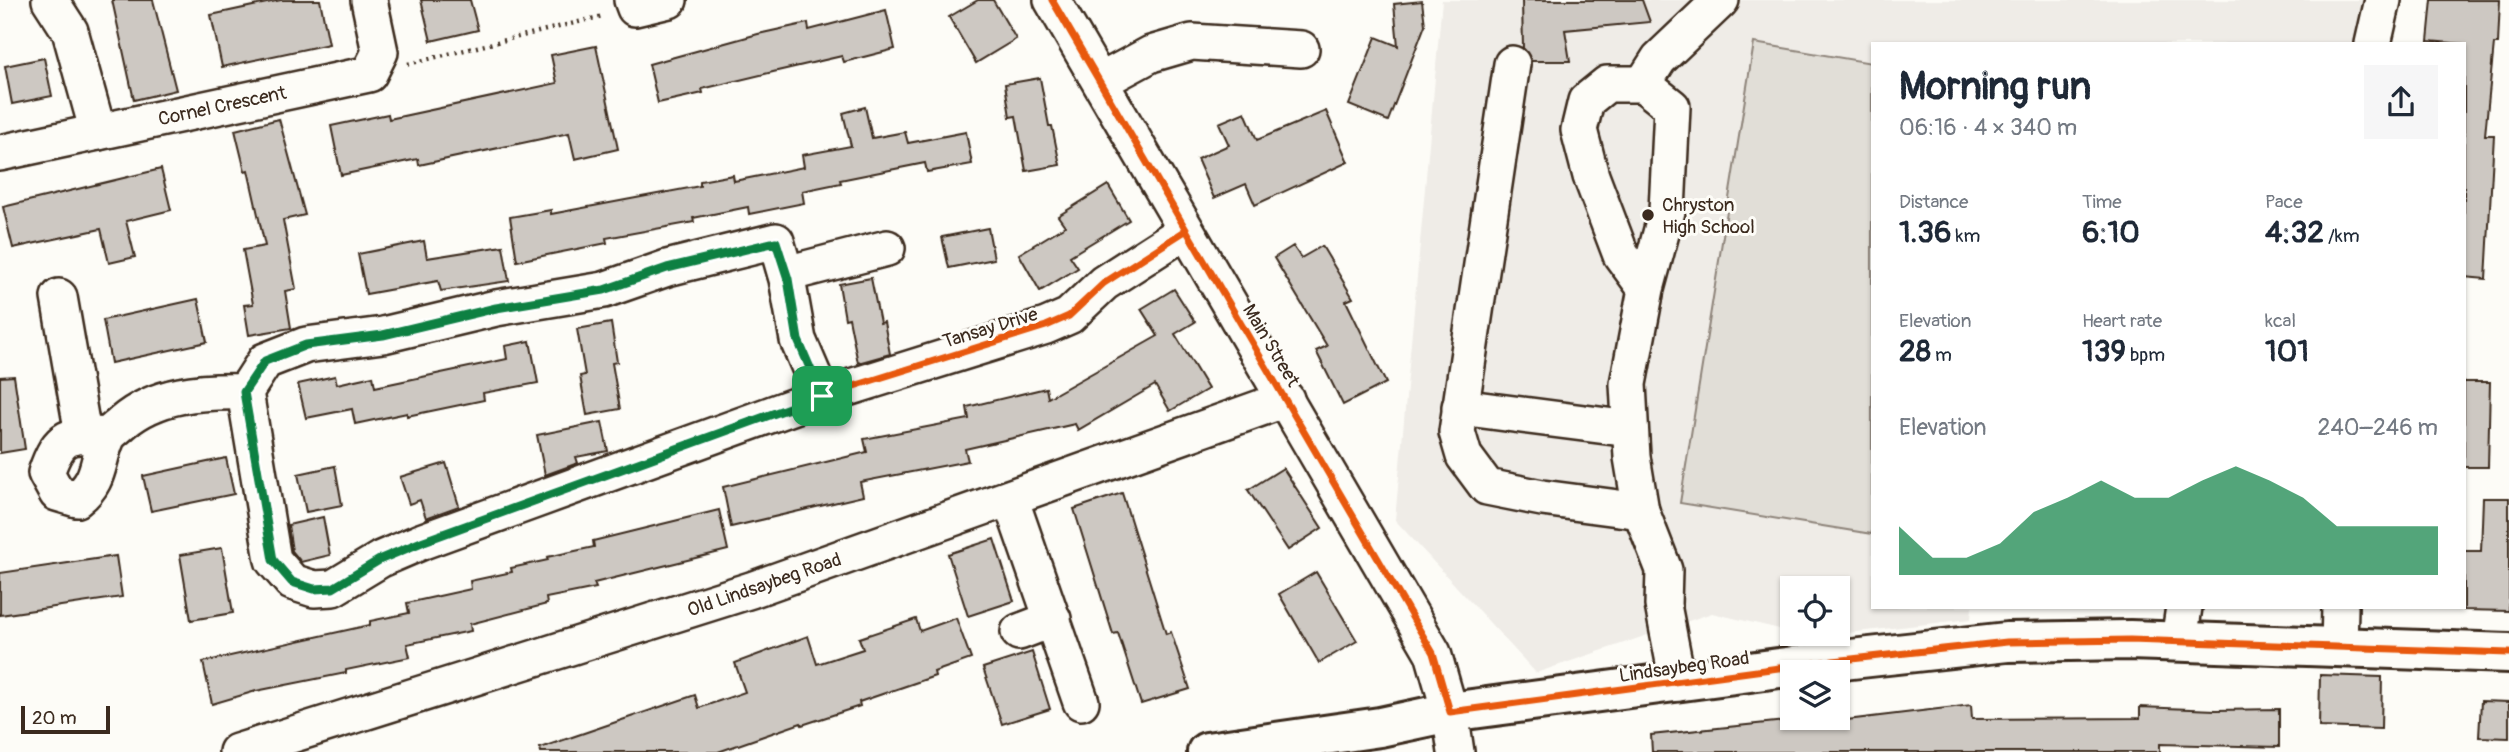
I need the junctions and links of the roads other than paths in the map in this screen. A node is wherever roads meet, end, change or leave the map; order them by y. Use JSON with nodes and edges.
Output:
{"nodes":[{"id":1,"x":50,"y":0,"type":"edge"},
{"id":2,"x":369,"y":0,"type":"edge"},
{"id":3,"x":669,"y":0,"type":"edge"},
{"id":4,"x":1052,"y":0,"type":"edge"},
{"id":5,"x":1721,"y":0,"type":"edge"},
{"id":6,"x":2382,"y":0,"type":"edge"},
{"id":7,"x":633,"y":4,"type":"edge"},
{"id":8,"x":2374,"y":42,"type":"edge"},
{"id":9,"x":1301,"y":49,"type":"dead end"},
{"id":10,"x":1512,"y":64,"type":"dead end"},
{"id":11,"x":1101,"y":81,"type":"junction"},
{"id":12,"x":1643,"y":83,"type":"junction"},
{"id":13,"x":98,"y":132,"type":"junction"},
{"id":14,"x":0,"y":153,"type":"edge"},
{"id":15,"x":1185,"y":232,"type":"junction"},
{"id":16,"x":887,"y":248,"type":"dead end"},
{"id":17,"x":786,"y":274,"type":"junction"},
{"id":18,"x":1646,"y":289,"type":"junction"},
{"id":19,"x":59,"y":297,"type":"dead end"},
{"id":20,"x":244,"y":392,"type":"junction"},
{"id":21,"x":822,"y":396,"type":"junction"},
{"id":22,"x":1286,"y":400,"type":"junction"},
{"id":23,"x":1460,"y":407,"type":"junction"},
{"id":24,"x":1630,"y":429,"type":"junction"},
{"id":25,"x":1010,"y":498,"type":"junction"},
{"id":26,"x":1641,"y":511,"type":"junction"},
{"id":27,"x":2340,"y":609,"type":"edge"},
{"id":28,"x":1052,"y":619,"type":"junction"},
{"id":29,"x":2182,"y":624,"type":"edge"},
{"id":30,"x":1019,"y":632,"type":"dead end"},
{"id":31,"x":2339,"y":647,"type":"junction"},
{"id":32,"x":2509,"y":653,"type":"edge"},
{"id":33,"x":1678,"y":683,"type":"junction"},
{"id":34,"x":1081,"y":702,"type":"dead end"},
{"id":35,"x":1450,"y":712,"type":"junction"},
{"id":36,"x":237,"y":752,"type":"edge"},
{"id":37,"x":1207,"y":752,"type":"edge"},
{"id":38,"x":1456,"y":752,"type":"edge"}],
"edges":[{"from":1,"to":13,"type":"street"},
{"from":2,"to":13,"type":"street","name":"Cornel Crescent"},
{"from":3,"to":7,"type":"street"},
{"from":4,"to":11,"type":"street","name":"Main Street"},
{"from":5,"to":12,"type":"street"},
{"from":6,"to":8,"type":"street"},
{"from":9,"to":11,"type":"street"},
{"from":10,"to":23,"type":"street"},
{"from":11,"to":15,"type":"street","name":"Main Street"},
{"from":12,"to":18,"type":"street"},
{"from":12,"to":18,"type":"street"},
{"from":13,"to":14,"type":"street","name":"Cornel Crescent"},
{"from":15,"to":21,"type":"street","name":"Tansay Drive"},
{"from":15,"to":22,"type":"street","name":"Main Street"},
{"from":16,"to":17,"type":"street"},
{"from":17,"to":20,"type":"street"},
{"from":17,"to":21,"type":"street"},
{"from":18,"to":24,"type":"street"},
{"from":19,"to":20,"type":"street"},
{"from":20,"to":21,"type":"street","name":"Tansay Drive"},
{"from":22,"to":25,"type":"street","name":"Old Lindsaybeg Road"},
{"from":22,"to":35,"type":"street","name":"Main Street"},
{"from":23,"to":24,"type":"street"},
{"from":23,"to":26,"type":"street"},
{"from":24,"to":26,"type":"street"},
{"from":25,"to":28,"type":"street"},
{"from":25,"to":36,"type":"street","name":"Old Lindsaybeg Road"},
{"from":26,"to":33,"type":"street"},
{"from":27,"to":31,"type":"street"},
{"from":28,"to":30,"type":"street"},
{"from":28,"to":34,"type":"street"},
{"from":29,"to":31,"type":"main road","name":"Lindsaybeg Road"},
{"from":29,"to":33,"type":"main road","name":"Lindsaybeg Road"},
{"from":31,"to":32,"type":"main road","name":"Lindsaybeg Road"},
{"from":33,"to":35,"type":"main road","name":"Lindsaybeg Road"},
{"from":35,"to":37,"type":"main road","name":"Lindsaybeg Road"},
{"from":35,"to":38,"type":"street","name":"Main Street"}]}
